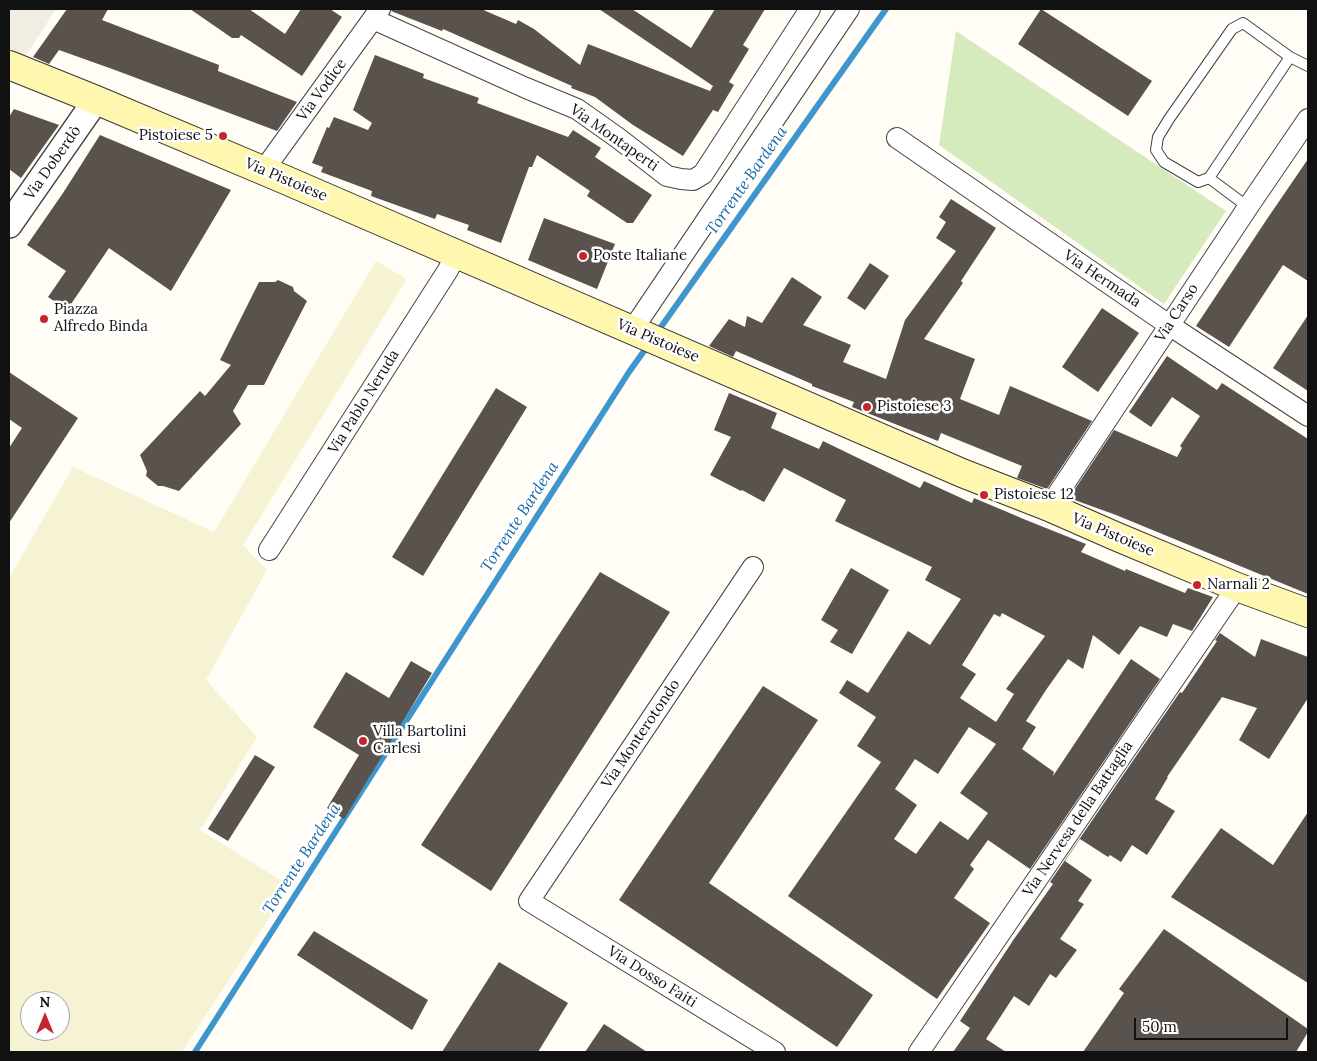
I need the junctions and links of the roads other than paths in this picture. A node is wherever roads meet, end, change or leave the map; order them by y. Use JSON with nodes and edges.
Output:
{"nodes":[{"id":1,"x":810,"y":9,"type":"edge"},
{"id":2,"x":849,"y":9,"type":"edge"},
{"id":3,"x":376,"y":14,"type":"edge"},
{"id":4,"x":1290,"y":57,"type":"junction"},
{"id":5,"x":9,"y":65,"type":"edge"},
{"id":6,"x":1308,"y":66,"type":"edge"},
{"id":7,"x":96,"y":100,"type":"junction"},
{"id":8,"x":1308,"y":119,"type":"edge"},
{"id":9,"x":897,"y":138,"type":"dead end"},
{"id":10,"x":263,"y":170,"type":"junction"},
{"id":11,"x":1209,"y":178,"type":"junction"},
{"id":12,"x":1248,"y":207,"type":"junction"},
{"id":13,"x":9,"y":225,"type":"edge"},
{"id":14,"x":456,"y":254,"type":"junction"},
{"id":15,"x":1169,"y":325,"type":"junction"},
{"id":16,"x":637,"y":332,"type":"junction"},
{"id":17,"x":1308,"y":416,"type":"edge"},
{"id":18,"x":1049,"y":507,"type":"junction"},
{"id":19,"x":269,"y":550,"type":"dead end"},
{"id":20,"x":753,"y":567,"type":"dead end"},
{"id":21,"x":1237,"y":587,"type":"junction"},
{"id":22,"x":1308,"y":613,"type":"edge"},
{"id":23,"x":529,"y":901,"type":"joint"},
{"id":24,"x":775,"y":1052,"type":"edge"},
{"id":25,"x":919,"y":1052,"type":"edge"}],
"edges":[{"from":1,"to":3,"type":"street","name":"Via Montaperti"},
{"from":2,"to":16,"type":"street"},
{"from":3,"to":10,"type":"street","name":"Via Vodice"},
{"from":4,"to":6,"type":"lane"},
{"from":4,"to":11,"type":"lane"},
{"from":4,"to":11,"type":"lane"},
{"from":5,"to":7,"type":"main road","name":"Via Pistoiese"},
{"from":7,"to":10,"type":"main road","name":"Via Pistoiese"},
{"from":7,"to":13,"type":"street","name":"Via Doberdò"},
{"from":8,"to":12,"type":"street","name":"Via Carso"},
{"from":9,"to":15,"type":"street","name":"Via Hermada"},
{"from":10,"to":14,"type":"main road","name":"Via Pistoiese"},
{"from":11,"to":12,"type":"lane"},
{"from":12,"to":15,"type":"street","name":"Via Carso"},
{"from":14,"to":16,"type":"main road","name":"Via Pistoiese"},
{"from":14,"to":19,"type":"street","name":"Via Pablo Neruda"},
{"from":15,"to":17,"type":"street","name":"Via Hermada"},
{"from":15,"to":18,"type":"street","name":"Via Carso"},
{"from":16,"to":18,"type":"main road","name":"Via Pistoiese"},
{"from":18,"to":21,"type":"main road","name":"Via Pistoiese"},
{"from":20,"to":23,"type":"street","name":"Via Monterotondo"},
{"from":21,"to":22,"type":"main road","name":"Via Pistoiese"},
{"from":21,"to":25,"type":"street","name":"Via Nervesa della Battaglia"},
{"from":23,"to":24,"type":"street","name":"Via Dosso Faiti"}]}
